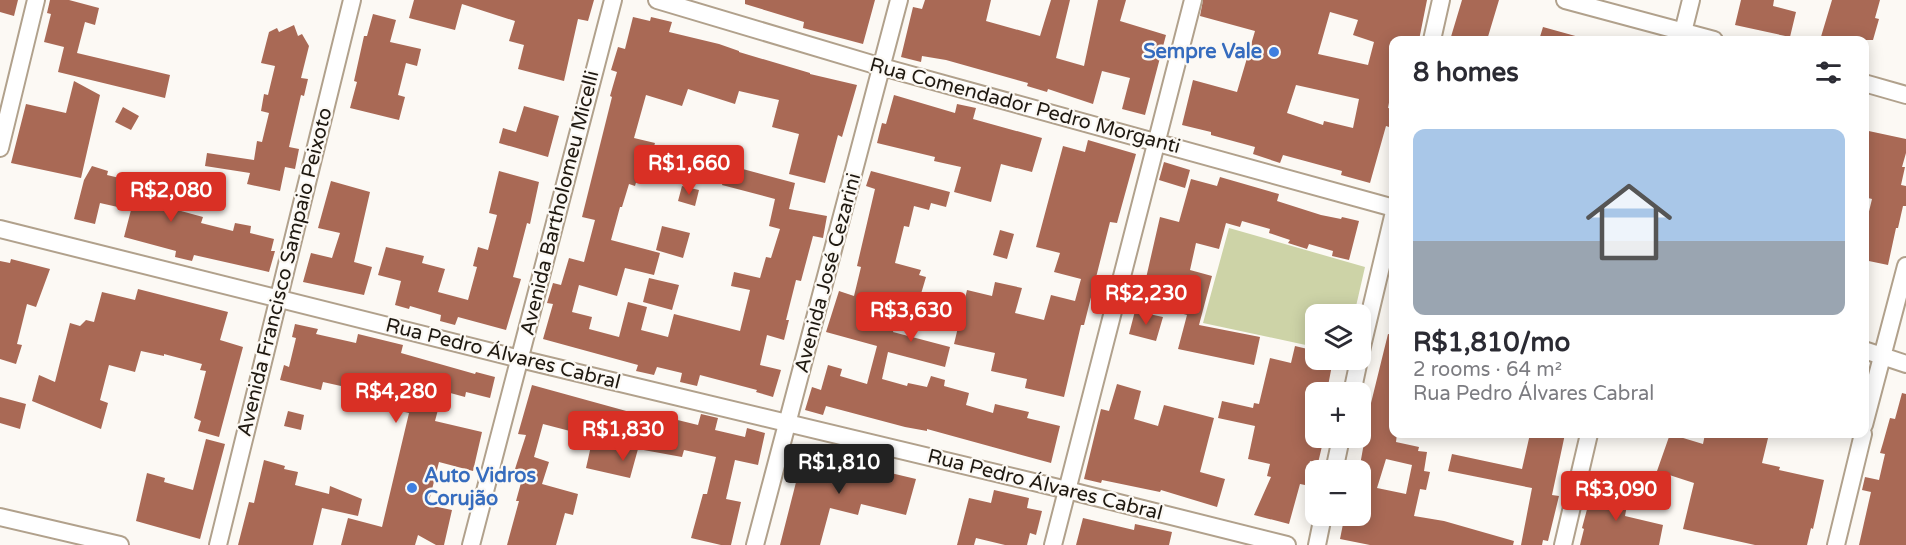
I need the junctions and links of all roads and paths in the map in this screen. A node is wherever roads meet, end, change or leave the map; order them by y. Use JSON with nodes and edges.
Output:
{"nodes":[{"id":1,"x":36,"y":0,"type":"edge"},
{"id":2,"x":352,"y":0,"type":"edge"},
{"id":3,"x":613,"y":0,"type":"edge"},
{"id":4,"x":657,"y":0,"type":"edge"},
{"id":5,"x":899,"y":0,"type":"edge"},
{"id":6,"x":1193,"y":0,"type":"edge"},
{"id":7,"x":1442,"y":0,"type":"edge"},
{"id":8,"x":1565,"y":0,"type":"edge"},
{"id":9,"x":1691,"y":0,"type":"edge"},
{"id":10,"x":1433,"y":36,"type":"edge"},
{"id":11,"x":1682,"y":36,"type":"edge"},
{"id":12,"x":882,"y":67,"type":"junction"},
{"id":13,"x":1869,"y":84,"type":"edge"},
{"id":14,"x":1906,"y":95,"type":"edge"},
{"id":15,"x":1156,"y":142,"type":"junction"},
{"id":16,"x":0,"y":148,"type":"edge"},
{"id":17,"x":1389,"y":209,"type":"edge"},
{"id":18,"x":0,"y":229,"type":"edge"},
{"id":19,"x":1389,"y":231,"type":"edge"},
{"id":20,"x":1906,"y":266,"type":"edge"},
{"id":21,"x":279,"y":298,"type":"junction"},
{"id":22,"x":1371,"y":308,"type":"edge"},
{"id":23,"x":1869,"y":351,"type":"edge"},
{"id":24,"x":1882,"y":355,"type":"junction"},
{"id":25,"x":520,"y":359,"type":"junction"},
{"id":26,"x":1906,"y":364,"type":"edge"},
{"id":27,"x":1869,"y":406,"type":"edge"},
{"id":28,"x":788,"y":424,"type":"junction"},
{"id":29,"x":1589,"y":438,"type":"edge"},
{"id":30,"x":1862,"y":438,"type":"edge"},
{"id":31,"x":1067,"y":490,"type":"junction"},
{"id":32,"x":0,"y":517,"type":"edge"},
{"id":33,"x":1321,"y":526,"type":"edge"},
{"id":34,"x":120,"y":545,"type":"edge"},
{"id":35,"x":218,"y":545,"type":"edge"},
{"id":36,"x":471,"y":545,"type":"edge"},
{"id":37,"x":755,"y":545,"type":"edge"},
{"id":38,"x":1053,"y":545,"type":"edge"},
{"id":39,"x":1287,"y":545,"type":"edge"},
{"id":40,"x":1317,"y":545,"type":"edge"},
{"id":41,"x":1563,"y":545,"type":"edge"},
{"id":42,"x":1836,"y":545,"type":"edge"}],
"edges":[{"from":1,"to":16,"type":"street"},
{"from":2,"to":21,"type":"street","name":"Avenida Francisco Sampaio Peixoto"},
{"from":3,"to":25,"type":"street","name":"Avenida Bartholomeu Micelli"},
{"from":4,"to":12,"type":"street","name":"Rua Comendador Pedro Morganti"},
{"from":5,"to":12,"type":"street","name":"Avenida José Cezarini"},
{"from":6,"to":15,"type":"street"},
{"from":7,"to":10,"type":"street"},
{"from":8,"to":11,"type":"street"},
{"from":9,"to":11,"type":"street"},
{"from":12,"to":15,"type":"street","name":"Rua Comendador Pedro Morganti"},
{"from":12,"to":28,"type":"street","name":"Avenida José Cezarini"},
{"from":13,"to":14,"type":"street"},
{"from":15,"to":17,"type":"street","name":"Rua Comendador Pedro Morganti"},
{"from":15,"to":31,"type":"street"},
{"from":18,"to":21,"type":"street","name":"Rua Pedro Álvares Cabral"},
{"from":19,"to":22,"type":"street"},
{"from":20,"to":24,"type":"street"},
{"from":21,"to":25,"type":"street","name":"Rua Pedro Álvares Cabral"},
{"from":21,"to":35,"type":"street","name":"Avenida Francisco Sampaio Peixoto"},
{"from":23,"to":24,"type":"street"},
{"from":24,"to":26,"type":"street"},
{"from":24,"to":27,"type":"street"},
{"from":25,"to":28,"type":"street","name":"Rua Pedro Álvares Cabral"},
{"from":25,"to":36,"type":"street","name":"Avenida Bartholomeu Micelli"},
{"from":28,"to":31,"type":"street","name":"Rua Pedro Álvares Cabral"},
{"from":28,"to":37,"type":"street","name":"Avenida José Cezarini"},
{"from":29,"to":41,"type":"street"},
{"from":30,"to":42,"type":"street"},
{"from":31,"to":38,"type":"street"},
{"from":31,"to":39,"type":"street","name":"Rua Pedro Álvares Cabral"},
{"from":32,"to":34,"type":"street"},
{"from":33,"to":40,"type":"street"}]}
